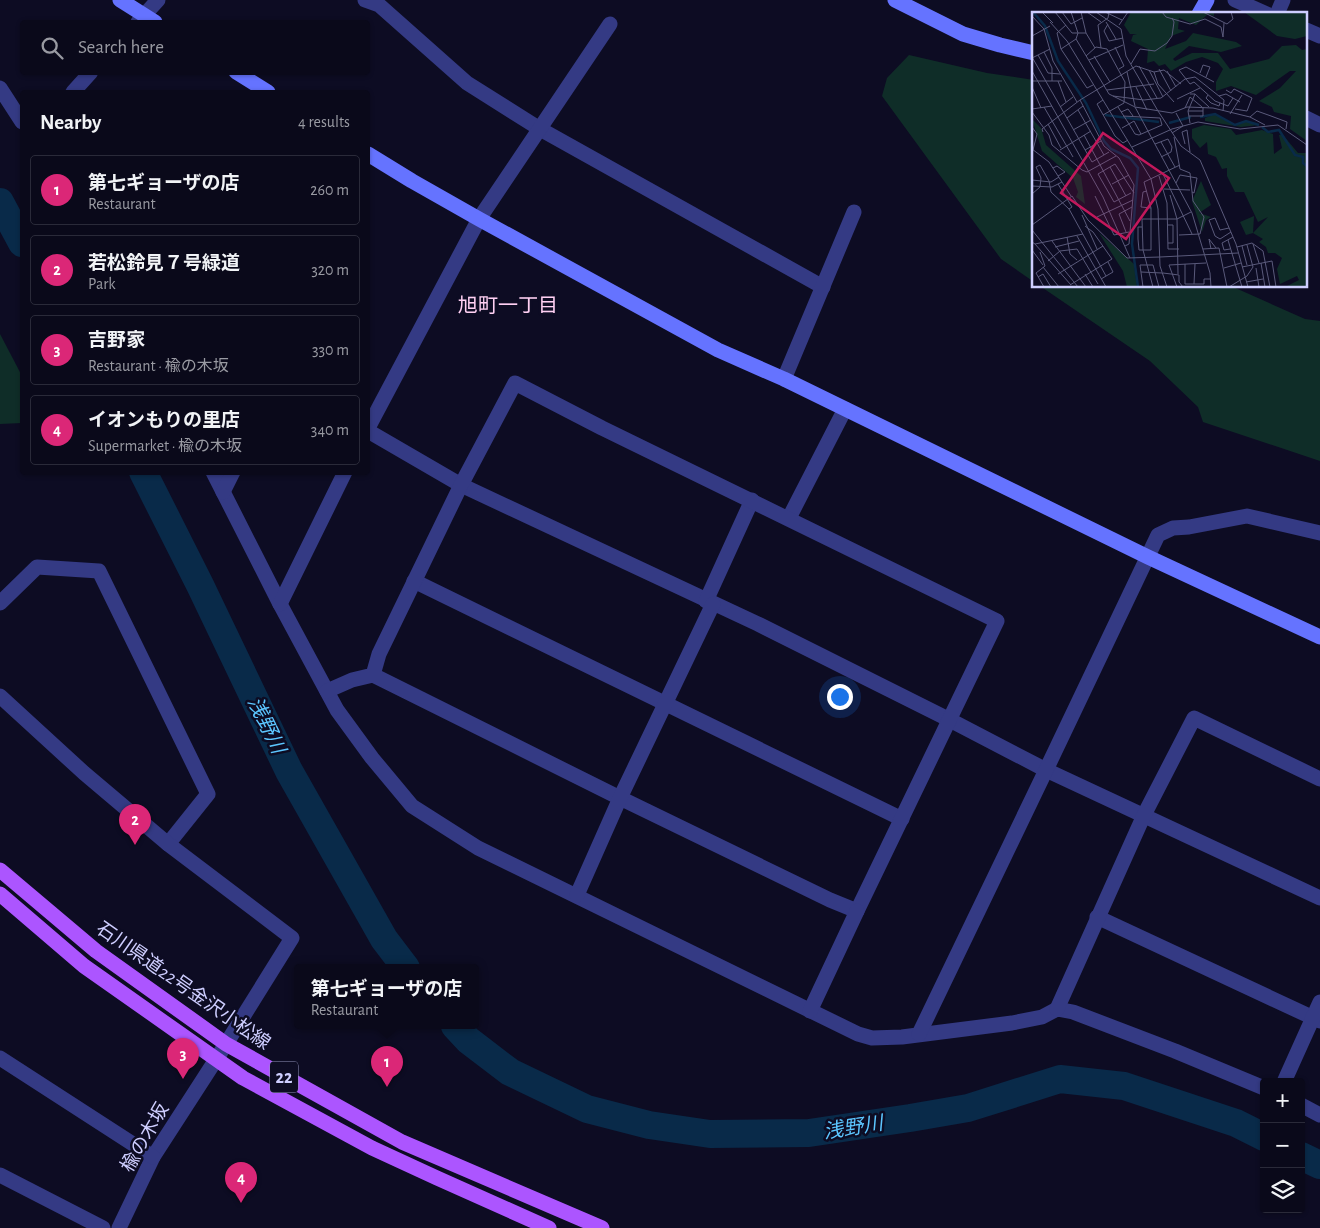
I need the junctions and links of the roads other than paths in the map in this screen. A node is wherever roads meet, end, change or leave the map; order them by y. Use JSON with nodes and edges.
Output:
{"nodes":[{"id":1,"x":120,"y":0,"type":"edge"},
{"id":2,"x":158,"y":0,"type":"edge"},
{"id":3,"x":365,"y":0,"type":"edge"},
{"id":4,"x":895,"y":0,"type":"edge"},
{"id":5,"x":1207,"y":0,"type":"edge"},
{"id":6,"x":1235,"y":0,"type":"edge"},
{"id":7,"x":1283,"y":0,"type":"edge"},
{"id":8,"x":1200,"y":12,"type":"edge"},
{"id":9,"x":1262,"y":12,"type":"edge"},
{"id":10,"x":1278,"y":12,"type":"edge"},
{"id":11,"x":146,"y":20,"type":"edge"},
{"id":12,"x":610,"y":24,"type":"dead end"},
{"id":13,"x":1308,"y":31,"type":"edge"},
{"id":14,"x":1320,"y":36,"type":"edge"},
{"id":15,"x":1032,"y":53,"type":"edge"},
{"id":16,"x":88,"y":75,"type":"edge"},
{"id":17,"x":241,"y":75,"type":"edge"},
{"id":18,"x":0,"y":88,"type":"edge"},
{"id":19,"x":74,"y":90,"type":"edge"},
{"id":20,"x":265,"y":90,"type":"edge"},
{"id":21,"x":20,"y":119,"type":"edge"},
{"id":22,"x":1308,"y":119,"type":"edge"},
{"id":23,"x":1320,"y":125,"type":"edge"},
{"id":24,"x":540,"y":129,"type":"junction"},
{"id":25,"x":370,"y":155,"type":"edge"},
{"id":26,"x":854,"y":212,"type":"dead end"},
{"id":27,"x":479,"y":219,"type":"junction"},
{"id":28,"x":823,"y":286,"type":"junction"},
{"id":29,"x":784,"y":379,"type":"junction"},
{"id":30,"x":846,"y":409,"type":"junction"},
{"id":31,"x":370,"y":426,"type":"edge"},
{"id":32,"x":370,"y":431,"type":"edge"},
{"id":33,"x":214,"y":475,"type":"edge"},
{"id":34,"x":232,"y":475,"type":"edge"},
{"id":35,"x":344,"y":475,"type":"edge"},
{"id":36,"x":461,"y":485,"type":"junction"},
{"id":37,"x":223,"y":492,"type":"junction"},
{"id":38,"x":752,"y":500,"type":"junction"},
{"id":39,"x":789,"y":518,"type":"junction"},
{"id":40,"x":1320,"y":533,"type":"edge"},
{"id":41,"x":1148,"y":557,"type":"junction"},
{"id":42,"x":414,"y":581,"type":"junction"},
{"id":43,"x":0,"y":603,"type":"edge"},
{"id":44,"x":709,"y":603,"type":"junction"},
{"id":45,"x":280,"y":604,"type":"junction"},
{"id":46,"x":1320,"y":637,"type":"edge"},
{"id":47,"x":373,"y":675,"type":"junction"},
{"id":48,"x":327,"y":691,"type":"junction"},
{"id":49,"x":1,"y":700,"type":"edge"},
{"id":50,"x":665,"y":704,"type":"junction"},
{"id":51,"x":948,"y":719,"type":"junction"},
{"id":52,"x":1046,"y":770,"type":"junction"},
{"id":53,"x":1320,"y":779,"type":"edge"},
{"id":54,"x":620,"y":798,"type":"junction"},
{"id":55,"x":1144,"y":815,"type":"junction"},
{"id":56,"x":902,"y":819,"type":"junction"},
{"id":57,"x":168,"y":844,"type":"junction"},
{"id":58,"x":0,"y":870,"type":"edge"},
{"id":59,"x":0,"y":894,"type":"edge"},
{"id":60,"x":577,"y":895,"type":"junction"},
{"id":61,"x":1320,"y":898,"type":"edge"},
{"id":62,"x":857,"y":911,"type":"junction"},
{"id":63,"x":1097,"y":918,"type":"junction"},
{"id":64,"x":1320,"y":1002,"type":"edge"},
{"id":65,"x":1057,"y":1009,"type":"junction"},
{"id":66,"x":810,"y":1011,"type":"junction"},
{"id":67,"x":1316,"y":1019,"type":"edge"},
{"id":68,"x":919,"y":1034,"type":"junction"},
{"id":69,"x":226,"y":1044,"type":"junction"},
{"id":70,"x":0,"y":1058,"type":"edge"},
{"id":71,"x":216,"y":1060,"type":"junction"},
{"id":72,"x":1286,"y":1078,"type":"edge"},
{"id":73,"x":1260,"y":1086,"type":"edge"},
{"id":74,"x":1305,"y":1107,"type":"edge"},
{"id":75,"x":1320,"y":1115,"type":"edge"},
{"id":76,"x":153,"y":1156,"type":"junction"},
{"id":77,"x":0,"y":1175,"type":"edge"},
{"id":78,"x":103,"y":1228,"type":"edge"},
{"id":79,"x":119,"y":1228,"type":"edge"},
{"id":80,"x":549,"y":1228,"type":"edge"},
{"id":81,"x":602,"y":1228,"type":"edge"}],
"edges":[{"from":1,"to":11,"type":"street"},
{"from":2,"to":11,"type":"street"},
{"from":3,"to":24,"type":"street"},
{"from":4,"to":15,"type":"street"},
{"from":5,"to":8,"type":"street"},
{"from":6,"to":9,"type":"street"},
{"from":7,"to":10,"type":"street"},
{"from":12,"to":24,"type":"street"},
{"from":13,"to":14,"type":"street"},
{"from":16,"to":19,"type":"street"},
{"from":17,"to":20,"type":"street"},
{"from":18,"to":21,"type":"street"},
{"from":22,"to":23,"type":"street"},
{"from":24,"to":27,"type":"street"},
{"from":24,"to":28,"type":"street"},
{"from":25,"to":27,"type":"street"},
{"from":26,"to":28,"type":"street"},
{"from":27,"to":29,"type":"street"},
{"from":27,"to":31,"type":"street"},
{"from":28,"to":29,"type":"street"},
{"from":29,"to":30,"type":"street"},
{"from":30,"to":39,"type":"street"},
{"from":30,"to":41,"type":"street"},
{"from":32,"to":36,"type":"street"},
{"from":33,"to":37,"type":"street"},
{"from":34,"to":37,"type":"street"},
{"from":35,"to":45,"type":"street"},
{"from":36,"to":38,"type":"street"},
{"from":36,"to":42,"type":"street"},
{"from":36,"to":44,"type":"street"},
{"from":37,"to":45,"type":"street"},
{"from":38,"to":39,"type":"street"},
{"from":38,"to":44,"type":"street"},
{"from":39,"to":51,"type":"street"},
{"from":40,"to":41,"type":"street"},
{"from":41,"to":46,"type":"street"},
{"from":41,"to":52,"type":"street"},
{"from":42,"to":47,"type":"street"},
{"from":42,"to":50,"type":"street"},
{"from":43,"to":57,"type":"street"},
{"from":44,"to":50,"type":"street"},
{"from":44,"to":51,"type":"street"},
{"from":45,"to":48,"type":"street"},
{"from":47,"to":48,"type":"street"},
{"from":47,"to":54,"type":"street"},
{"from":48,"to":60,"type":"street"},
{"from":49,"to":57,"type":"street"},
{"from":50,"to":54,"type":"street"},
{"from":50,"to":56,"type":"street"},
{"from":51,"to":52,"type":"street"},
{"from":51,"to":56,"type":"street"},
{"from":52,"to":55,"type":"street"},
{"from":52,"to":68,"type":"street"},
{"from":53,"to":55,"type":"street"},
{"from":54,"to":60,"type":"street"},
{"from":54,"to":62,"type":"street"},
{"from":55,"to":61,"type":"street"},
{"from":55,"to":63,"type":"street"},
{"from":56,"to":62,"type":"street"},
{"from":57,"to":69,"type":"street","name":"楡の木坂"},
{"from":58,"to":69,"type":"main road","name":"石川県道22号金沢小松線","number":"22"},
{"from":59,"to":71,"type":"main road","number":"22"},
{"from":60,"to":66,"type":"street"},
{"from":62,"to":66,"type":"street"},
{"from":63,"to":65,"type":"street"},
{"from":63,"to":67,"type":"street"},
{"from":64,"to":67,"type":"street"},
{"from":65,"to":68,"type":"street"},
{"from":65,"to":73,"type":"street"},
{"from":66,"to":68,"type":"street"},
{"from":67,"to":72,"type":"street"},
{"from":69,"to":71,"type":"street","name":"楡の木坂"},
{"from":69,"to":81,"type":"main road","name":"石川県道22号金沢小松線","number":"22"},
{"from":70,"to":76,"type":"street"},
{"from":71,"to":76,"type":"street","name":"楡の木坂"},
{"from":71,"to":80,"type":"main road","number":"22"},
{"from":74,"to":75,"type":"street"},
{"from":76,"to":79,"type":"street","name":"楡の木坂"},
{"from":77,"to":78,"type":"street"}]}
